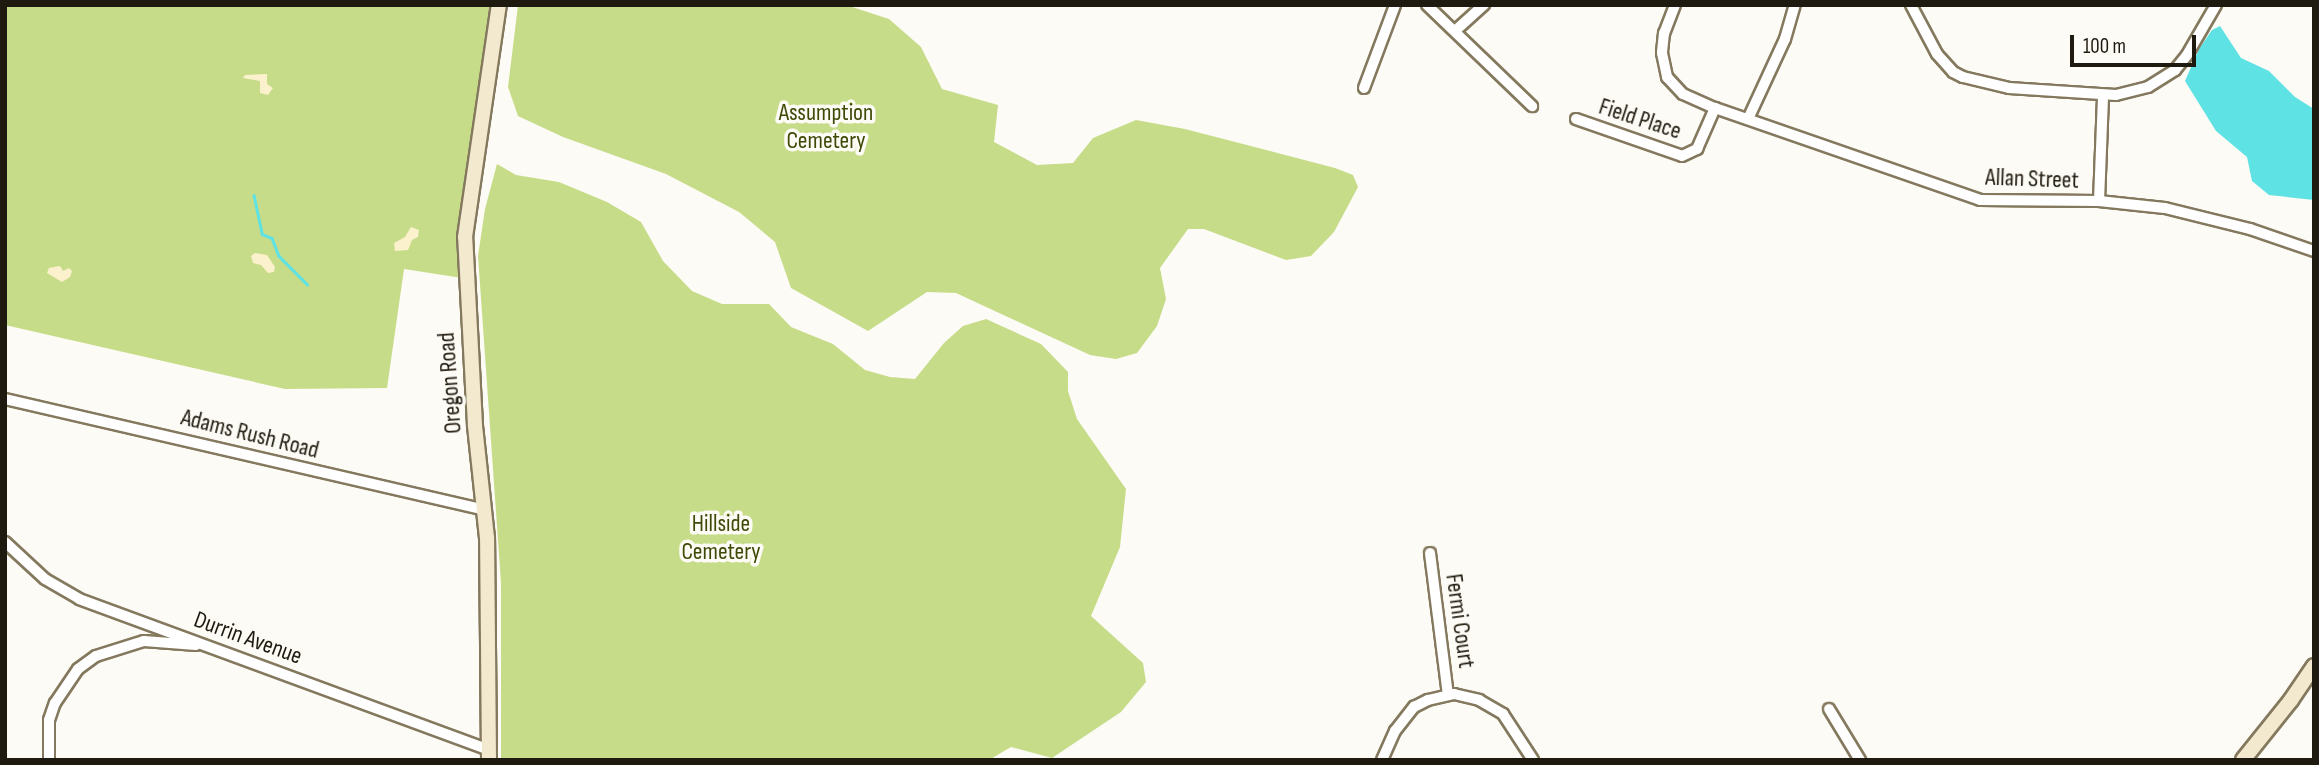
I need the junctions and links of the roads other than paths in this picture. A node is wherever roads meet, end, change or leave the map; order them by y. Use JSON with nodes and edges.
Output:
{"nodes":[{"id":1,"x":499,"y":5,"type":"edge"},
{"id":2,"x":1395,"y":5,"type":"edge"},
{"id":3,"x":1427,"y":5,"type":"edge"},
{"id":4,"x":1484,"y":5,"type":"edge"},
{"id":5,"x":1675,"y":5,"type":"edge"},
{"id":6,"x":1795,"y":5,"type":"edge"},
{"id":7,"x":1911,"y":5,"type":"edge"},
{"id":8,"x":2216,"y":5,"type":"edge"},
{"id":9,"x":1456,"y":30,"type":"junction"},
{"id":10,"x":1364,"y":88,"type":"dead end"},
{"id":11,"x":2104,"y":95,"type":"junction"},
{"id":12,"x":1532,"y":106,"type":"dead end"},
{"id":13,"x":1715,"y":108,"type":"junction"},
{"id":14,"x":1576,"y":119,"type":"dead end"},
{"id":15,"x":1748,"y":119,"type":"junction"},
{"id":16,"x":2099,"y":201,"type":"junction"},
{"id":17,"x":2314,"y":251,"type":"edge"},
{"id":18,"x":5,"y":399,"type":"edge"},
{"id":19,"x":484,"y":510,"type":"junction"},
{"id":20,"x":5,"y":542,"type":"edge"},
{"id":21,"x":1430,"y":553,"type":"dead end"},
{"id":22,"x":206,"y":645,"type":"junction"},
{"id":23,"x":2314,"y":666,"type":"edge"},
{"id":24,"x":1448,"y":695,"type":"junction"},
{"id":25,"x":1829,"y":709,"type":"dead end"},
{"id":26,"x":490,"y":755,"type":"edge"},
{"id":27,"x":49,"y":760,"type":"edge"},
{"id":28,"x":1382,"y":760,"type":"edge"},
{"id":29,"x":1533,"y":760,"type":"edge"},
{"id":30,"x":1860,"y":760,"type":"edge"},
{"id":31,"x":2243,"y":760,"type":"edge"}],
"edges":[{"from":1,"to":19,"type":"street","name":"Oregon Road"},
{"from":2,"to":10,"type":"street"},
{"from":3,"to":9,"type":"street"},
{"from":4,"to":9,"type":"street"},
{"from":5,"to":13,"type":"street","name":"Allan Street"},
{"from":6,"to":15,"type":"street"},
{"from":7,"to":11,"type":"street"},
{"from":8,"to":11,"type":"street"},
{"from":9,"to":12,"type":"street"},
{"from":11,"to":16,"type":"street"},
{"from":13,"to":14,"type":"street","name":"Field Place"},
{"from":13,"to":15,"type":"street","name":"Allan Street"},
{"from":15,"to":16,"type":"street","name":"Allan Street"},
{"from":16,"to":17,"type":"street","name":"Allan Street"},
{"from":18,"to":19,"type":"street","name":"Adams Rush Road"},
{"from":19,"to":26,"type":"street","name":"Oregon Road"},
{"from":20,"to":22,"type":"street","name":"Durrin Avenue"},
{"from":21,"to":24,"type":"street","name":"Fermi Court"},
{"from":22,"to":26,"type":"street","name":"Durrin Avenue"},
{"from":22,"to":27,"type":"street"},
{"from":23,"to":31,"type":"street"},
{"from":24,"to":28,"type":"street"},
{"from":24,"to":29,"type":"street"},
{"from":25,"to":30,"type":"street"}]}
